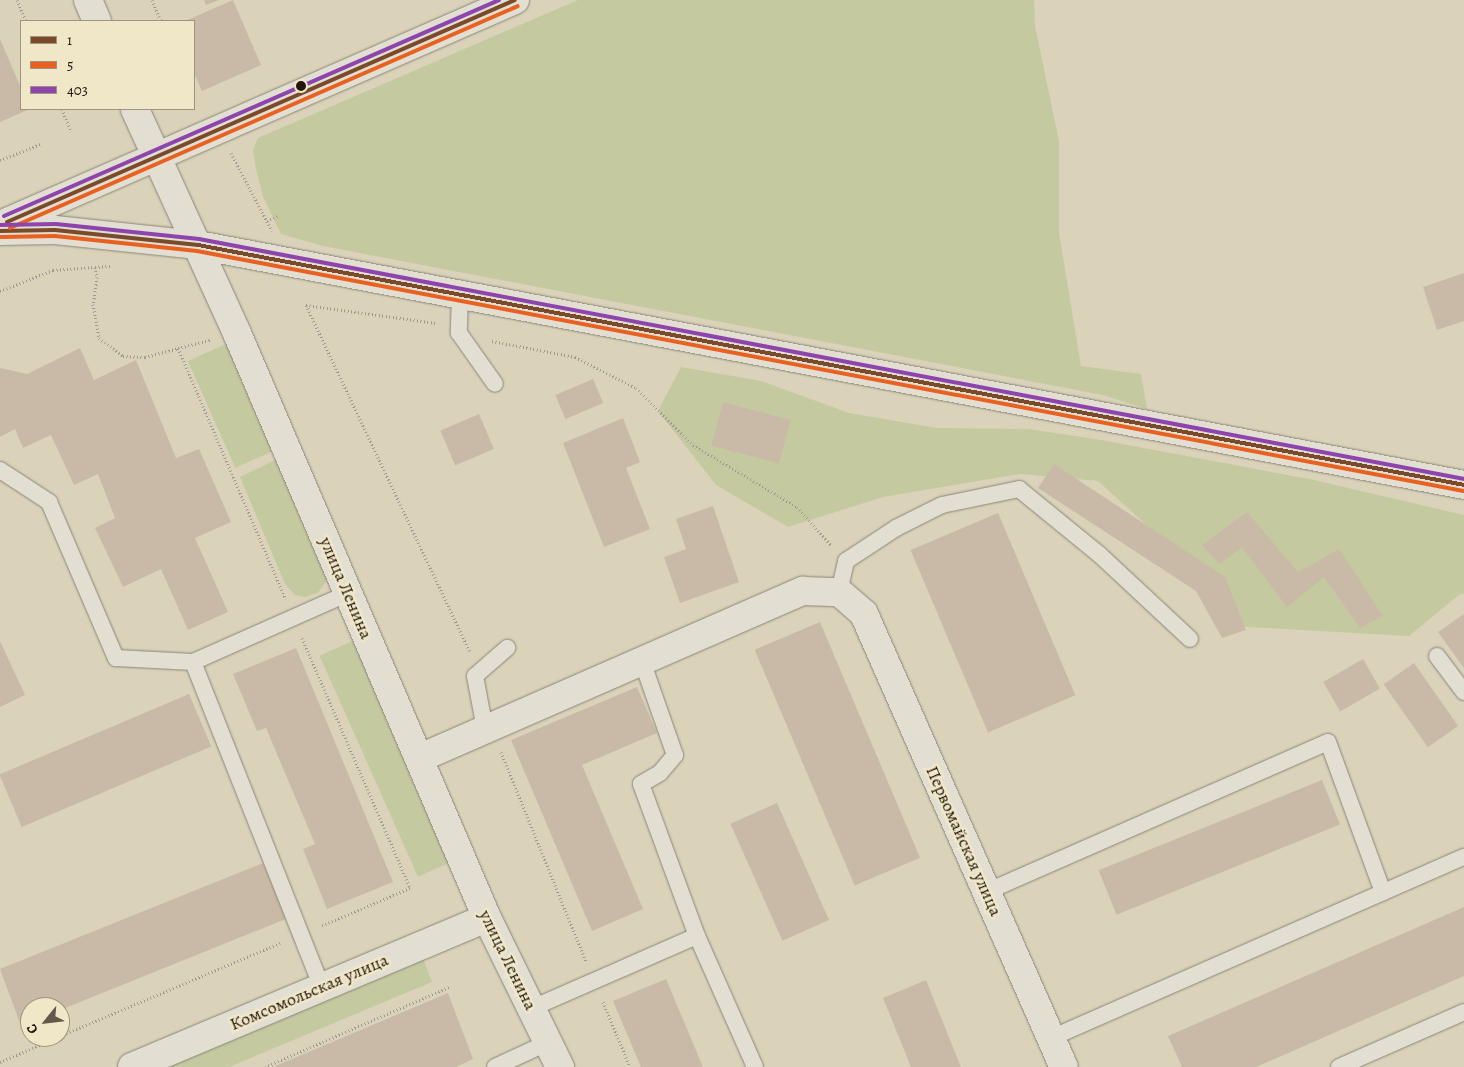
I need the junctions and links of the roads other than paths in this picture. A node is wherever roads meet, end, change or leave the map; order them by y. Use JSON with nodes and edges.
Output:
{"nodes":[{"id":1,"x":88,"y":0,"type":"edge"},
{"id":2,"x":515,"y":0,"type":"edge"},
{"id":3,"x":97,"y":20,"type":"edge"},
{"id":4,"x":135,"y":110,"type":"edge"},
{"id":5,"x":157,"y":157,"type":"junction"},
{"id":6,"x":0,"y":225,"type":"edge"},
{"id":7,"x":0,"y":231,"type":"edge"},
{"id":8,"x":198,"y":245,"type":"junction"},
{"id":9,"x":460,"y":296,"type":"junction"},
{"id":10,"x":495,"y":384,"type":"dead end"},
{"id":11,"x":0,"y":470,"type":"edge"},
{"id":12,"x":1464,"y":485,"type":"edge"},
{"id":13,"x":839,"y":592,"type":"junction"},
{"id":14,"x":349,"y":593,"type":"junction"},
{"id":15,"x":1190,"y":639,"type":"dead end"},
{"id":16,"x":507,"y":648,"type":"dead end"},
{"id":17,"x":1437,"y":656,"type":"dead end"},
{"id":18,"x":642,"y":661,"type":"junction"},
{"id":19,"x":194,"y":662,"type":"junction"},
{"id":20,"x":1464,"y":692,"type":"edge"},
{"id":21,"x":493,"y":740,"type":"junction"},
{"id":22,"x":420,"y":758,"type":"junction"},
{"id":23,"x":1464,"y":857,"type":"edge"},
{"id":24,"x":986,"y":892,"type":"junction"},
{"id":25,"x":1383,"y":892,"type":"junction"},
{"id":26,"x":487,"y":918,"type":"junction"},
{"id":27,"x":697,"y":936,"type":"junction"},
{"id":28,"x":322,"y":987,"type":"junction"},
{"id":29,"x":532,"y":1008,"type":"junction"},
{"id":30,"x":1464,"y":1012,"type":"edge"},
{"id":31,"x":1051,"y":1038,"type":"junction"},
{"id":32,"x":549,"y":1042,"type":"junction"},
{"id":33,"x":132,"y":1067,"type":"edge"},
{"id":34,"x":494,"y":1067,"type":"edge"},
{"id":35,"x":560,"y":1067,"type":"edge"},
{"id":36,"x":756,"y":1067,"type":"edge"},
{"id":37,"x":1064,"y":1067,"type":"edge"},
{"id":38,"x":1339,"y":1067,"type":"edge"}],
"edges":[{"from":1,"to":3,"type":"street"},
{"from":2,"to":5,"type":"street"},
{"from":4,"to":5,"type":"street","name":"улица Ленина"},
{"from":5,"to":6,"type":"street"},
{"from":5,"to":8,"type":"street","name":"улица Ленина"},
{"from":7,"to":8,"type":"street"},
{"from":8,"to":9,"type":"street"},
{"from":8,"to":14,"type":"street","name":"улица Ленина"},
{"from":9,"to":10,"type":"lane"},
{"from":9,"to":12,"type":"street"},
{"from":11,"to":19,"type":"lane"},
{"from":13,"to":15,"type":"lane"},
{"from":13,"to":18,"type":"street"},
{"from":13,"to":24,"type":"street","name":"Первомайская улица"},
{"from":14,"to":19,"type":"lane"},
{"from":14,"to":22,"type":"street","name":"улица Ленина"},
{"from":16,"to":21,"type":"lane"},
{"from":17,"to":20,"type":"lane"},
{"from":18,"to":21,"type":"street"},
{"from":18,"to":27,"type":"lane"},
{"from":19,"to":28,"type":"lane"},
{"from":21,"to":22,"type":"street"},
{"from":22,"to":26,"type":"street","name":"улица Ленина"},
{"from":23,"to":25,"type":"lane"},
{"from":24,"to":25,"type":"lane"},
{"from":24,"to":31,"type":"street","name":"Первомайская улица"},
{"from":25,"to":31,"type":"lane"},
{"from":26,"to":28,"type":"street","name":"Комсомольская улица"},
{"from":26,"to":29,"type":"street","name":"улица Ленина"},
{"from":27,"to":29,"type":"lane"},
{"from":27,"to":36,"type":"lane"},
{"from":28,"to":33,"type":"street","name":"Комсомольская улица"},
{"from":29,"to":32,"type":"street","name":"улица Ленина"},
{"from":30,"to":38,"type":"lane"},
{"from":31,"to":37,"type":"street","name":"Первомайская улица"},
{"from":32,"to":34,"type":"lane"},
{"from":32,"to":35,"type":"street","name":"улица Ленина"}]}
